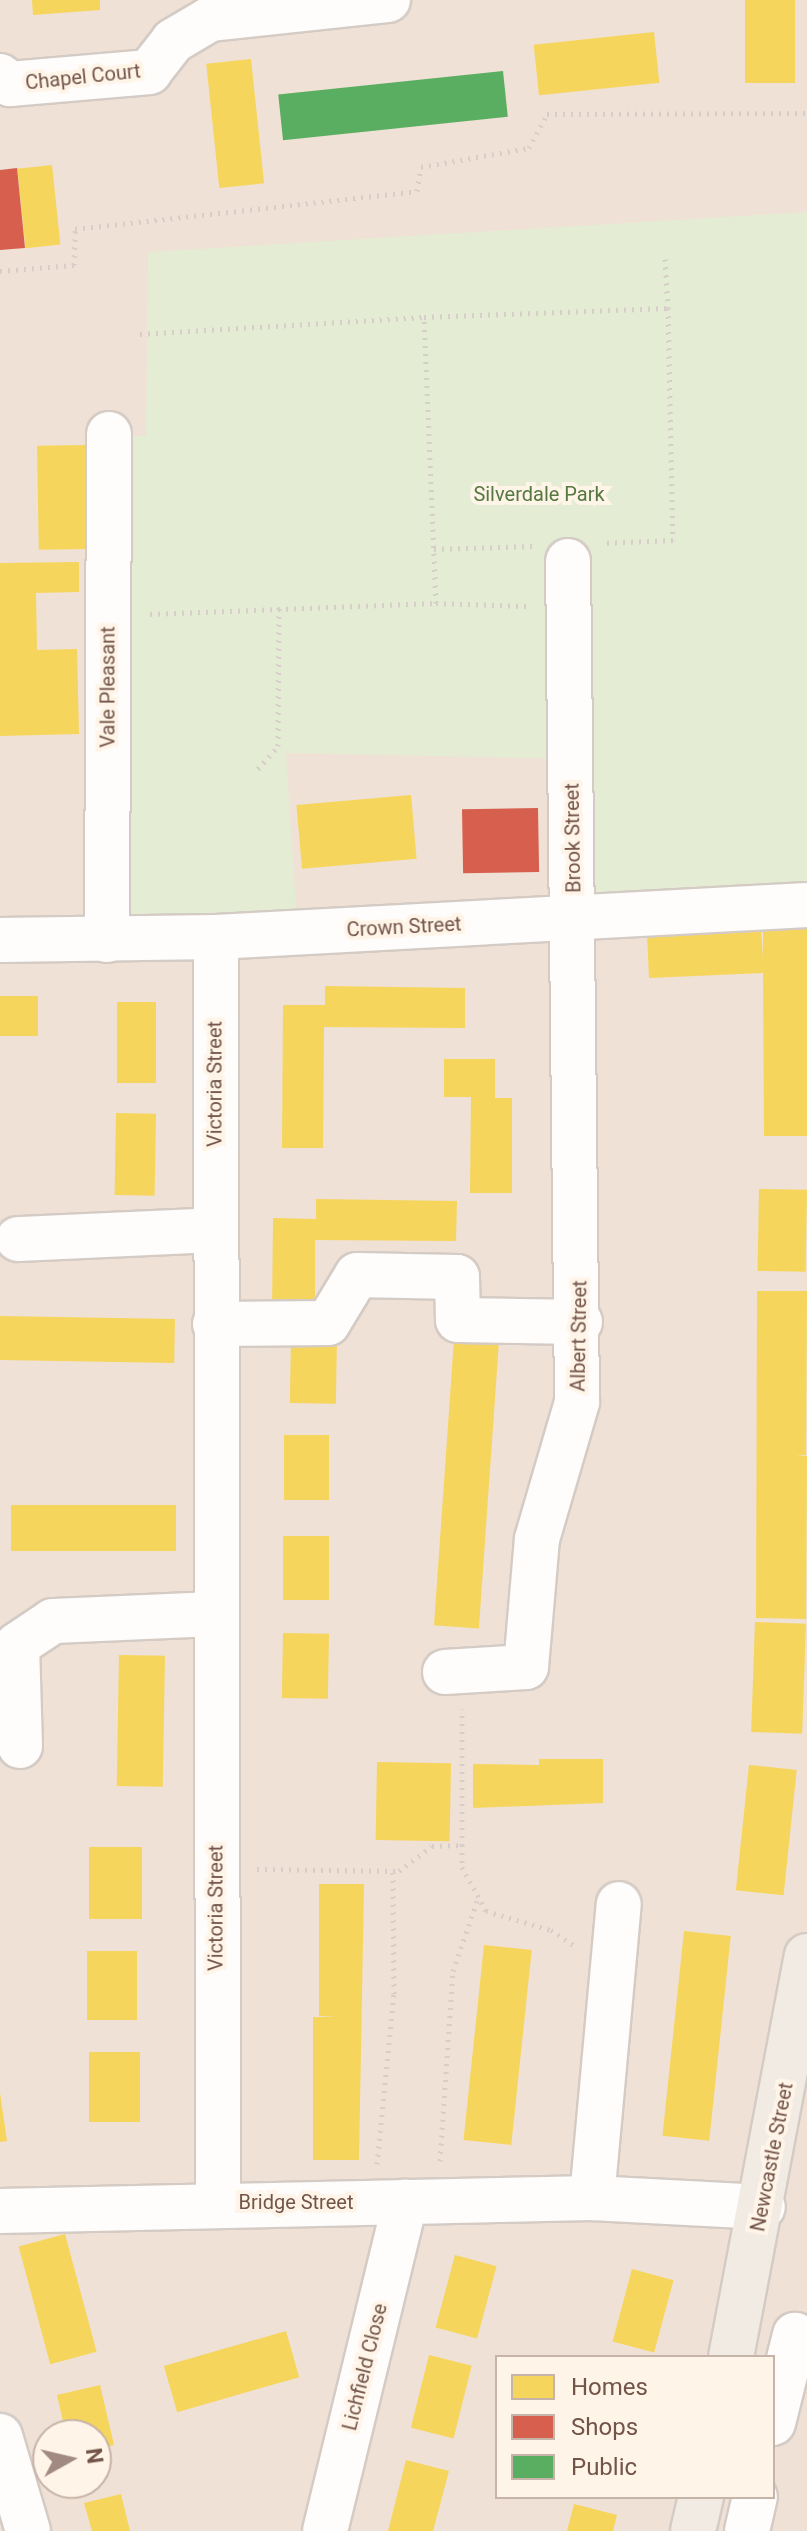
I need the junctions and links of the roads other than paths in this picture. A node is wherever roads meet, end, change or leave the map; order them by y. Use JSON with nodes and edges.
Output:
{"nodes":[{"id":1,"x":388,"y":0,"type":"edge"},
{"id":2,"x":0,"y":76,"type":"edge"},
{"id":3,"x":109,"y":434,"type":"dead end"},
{"id":4,"x":567,"y":550,"type":"road end"},
{"id":5,"x":807,"y":905,"type":"edge"},
{"id":6,"x":575,"y":917,"type":"junction"},
{"id":7,"x":216,"y":937,"type":"junction"},
{"id":8,"x":0,"y":940,"type":"edge"},
{"id":9,"x":107,"y":940,"type":"junction"},
{"id":10,"x":214,"y":1230,"type":"junction"},
{"id":11,"x":18,"y":1239,"type":"dead end"},
{"id":12,"x":580,"y":1322,"type":"junction"},
{"id":13,"x":215,"y":1324,"type":"junction"},
{"id":14,"x":215,"y":1614,"type":"junction"},
{"id":15,"x":453,"y":1671,"type":"road end"},
{"id":16,"x":20,"y":1746,"type":"dead end"},
{"id":17,"x":619,"y":1904,"type":"dead end"},
{"id":18,"x":807,"y":1956,"type":"edge"},
{"id":19,"x":592,"y":2198,"type":"junction"},
{"id":20,"x":218,"y":2202,"type":"junction"},
{"id":21,"x":408,"y":2202,"type":"junction"},
{"id":22,"x":763,"y":2207,"type":"junction"},
{"id":23,"x":0,"y":2211,"type":"edge"},
{"id":24,"x":795,"y":2335,"type":"dead end"},
{"id":25,"x":731,"y":2355,"type":"edge"},
{"id":26,"x":775,"y":2415,"type":"edge"},
{"id":27,"x":0,"y":2436,"type":"edge"},
{"id":28,"x":701,"y":2499,"type":"edge"},
{"id":29,"x":755,"y":2499,"type":"edge"},
{"id":30,"x":28,"y":2531,"type":"edge"},
{"id":31,"x":325,"y":2531,"type":"edge"},
{"id":32,"x":693,"y":2531,"type":"edge"},
{"id":33,"x":747,"y":2531,"type":"edge"}],
"edges":[{"from":1,"to":2,"type":"street","name":"Chapel Court"},
{"from":3,"to":9,"type":"street","name":"Vale Pleasant"},
{"from":4,"to":6,"type":"street","name":"Brook Street"},
{"from":5,"to":6,"type":"street","name":"Crown Street"},
{"from":6,"to":7,"type":"street","name":"Crown Street"},
{"from":6,"to":12,"type":"street","name":"Albert Street"},
{"from":7,"to":9,"type":"street","name":"Crown Street"},
{"from":7,"to":10,"type":"street","name":"Victoria Street"},
{"from":8,"to":9,"type":"street","name":"Crown Street"},
{"from":10,"to":11,"type":"street"},
{"from":10,"to":13,"type":"street","name":"Victoria Street"},
{"from":12,"to":13,"type":"street"},
{"from":12,"to":15,"type":"street","name":"Albert Street"},
{"from":13,"to":14,"type":"street","name":"Victoria Street"},
{"from":14,"to":16,"type":"street"},
{"from":14,"to":20,"type":"street","name":"Victoria Street"},
{"from":17,"to":19,"type":"street"},
{"from":18,"to":22,"type":"main road","name":"Newcastle Street"},
{"from":19,"to":21,"type":"street","name":"Bridge Street"},
{"from":19,"to":22,"type":"street","name":"Bridge Street"},
{"from":20,"to":21,"type":"street","name":"Bridge Street"},
{"from":20,"to":23,"type":"street","name":"Bridge Street"},
{"from":21,"to":31,"type":"street","name":"Lichfield Close"},
{"from":22,"to":25,"type":"main road","name":"Newcastle Street"},
{"from":24,"to":26,"type":"street"},
{"from":27,"to":30,"type":"street"},
{"from":28,"to":32,"type":"main road"},
{"from":29,"to":33,"type":"street"}]}
